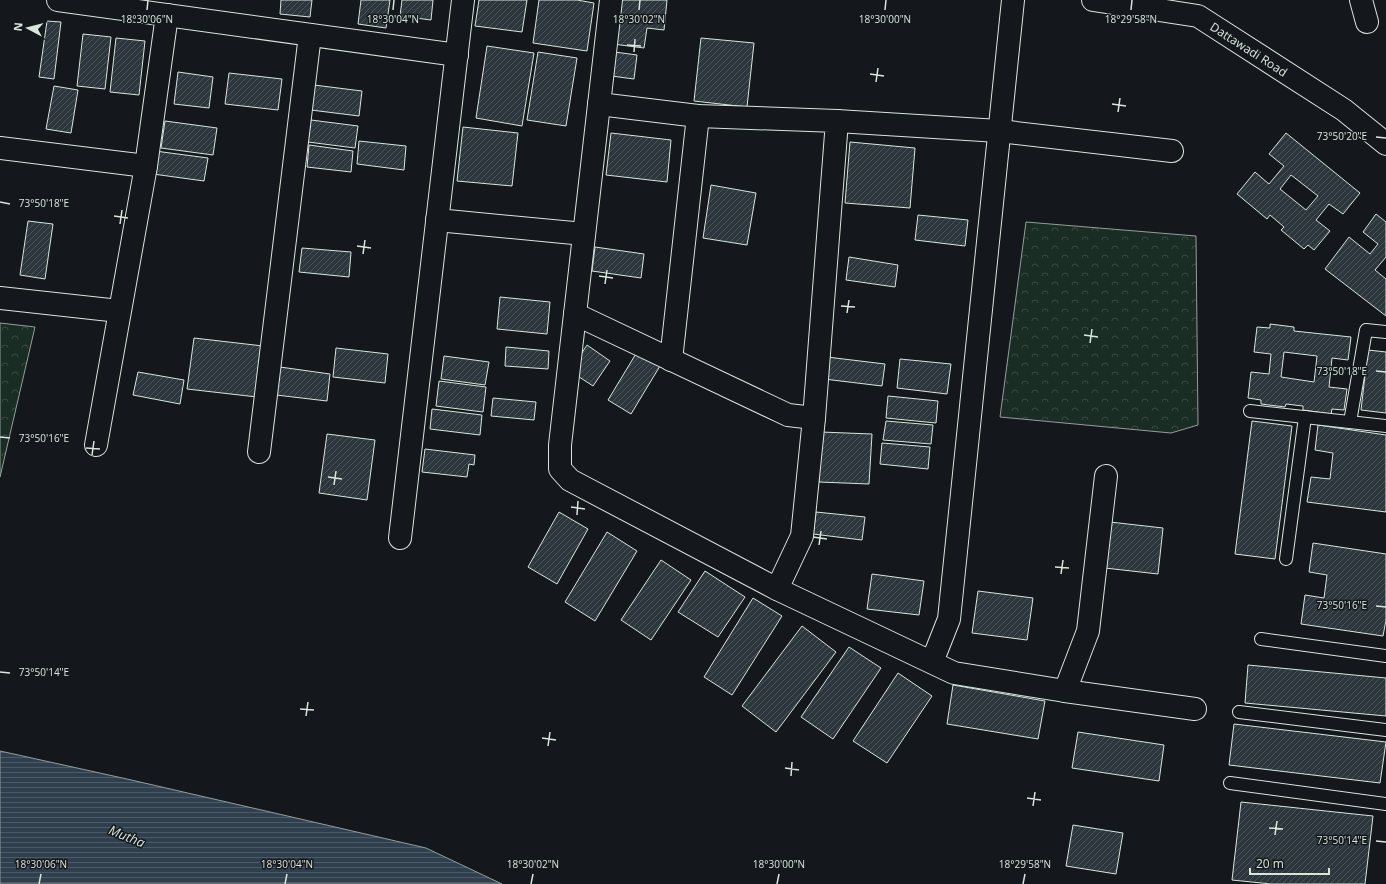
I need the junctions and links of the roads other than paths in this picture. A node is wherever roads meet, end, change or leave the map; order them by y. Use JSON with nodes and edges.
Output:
{"nodes":[{"id":1,"x":58,"y":0,"type":"edge"},
{"id":2,"x":463,"y":0,"type":"edge"},
{"id":3,"x":611,"y":0,"type":"edge"},
{"id":4,"x":1013,"y":0,"type":"edge"},
{"id":5,"x":1093,"y":0,"type":"edge"},
{"id":6,"x":1361,"y":0,"type":"edge"},
{"id":7,"x":167,"y":15,"type":"junction"},
{"id":8,"x":1367,"y":22,"type":"dead end"},
{"id":9,"x":310,"y":35,"type":"junction"},
{"id":10,"x":457,"y":55,"type":"junction"},
{"id":11,"x":599,"y":104,"type":"junction"},
{"id":12,"x":698,"y":116,"type":"junction"},
{"id":13,"x":837,"y":121,"type":"junction"},
{"id":14,"x":999,"y":131,"type":"junction"},
{"id":15,"x":1386,"y":144,"type":"edge"},
{"id":16,"x":0,"y":148,"type":"edge"},
{"id":17,"x":1172,"y":151,"type":"dead end"},
{"id":18,"x":146,"y":166,"type":"junction"},
{"id":19,"x":437,"y":220,"type":"junction"},
{"id":20,"x":584,"y":234,"type":"junction"},
{"id":21,"x":0,"y":298,"type":"edge"},
{"id":22,"x":119,"y":311,"type":"junction"},
{"id":23,"x":575,"y":314,"type":"junction"},
{"id":24,"x":1386,"y":332,"type":"edge"},
{"id":25,"x":671,"y":360,"type":"junction"},
{"id":26,"x":1250,"y":411,"type":"dead end"},
{"id":27,"x":1305,"y":417,"type":"junction"},
{"id":28,"x":814,"y":418,"type":"junction"},
{"id":29,"x":1350,"y":422,"type":"junction"},
{"id":30,"x":1386,"y":426,"type":"edge"},
{"id":31,"x":96,"y":445,"type":"dead end"},
{"id":32,"x":259,"y":452,"type":"dead end"},
{"id":33,"x":1106,"y":476,"type":"dead end"},
{"id":34,"x":400,"y":538,"type":"dead end"},
{"id":35,"x":1286,"y":559,"type":"dead end"},
{"id":36,"x":777,"y":589,"type":"junction"},
{"id":37,"x":1260,"y":639,"type":"dead end"},
{"id":38,"x":1386,"y":656,"type":"edge"},
{"id":39,"x":932,"y":662,"type":"junction"},
{"id":40,"x":1065,"y":691,"type":"junction"},
{"id":41,"x":1195,"y":709,"type":"dead end"},
{"id":42,"x":1239,"y":712,"type":"dead end"},
{"id":43,"x":1386,"y":730,"type":"edge"},
{"id":44,"x":1230,"y":783,"type":"dead end"},
{"id":45,"x":1386,"y":804,"type":"edge"}],
"edges":[{"from":1,"to":7,"type":"street"},
{"from":2,"to":10,"type":"street"},
{"from":3,"to":11,"type":"street"},
{"from":4,"to":14,"type":"street"},
{"from":5,"to":15,"type":"street","name":"Dattawadi Road"},
{"from":6,"to":8,"type":"street"},
{"from":7,"to":9,"type":"street"},
{"from":7,"to":18,"type":"street"},
{"from":9,"to":10,"type":"street"},
{"from":9,"to":32,"type":"street"},
{"from":10,"to":19,"type":"street"},
{"from":11,"to":12,"type":"street"},
{"from":11,"to":20,"type":"street"},
{"from":12,"to":13,"type":"street"},
{"from":12,"to":25,"type":"street"},
{"from":13,"to":14,"type":"street"},
{"from":13,"to":28,"type":"street"},
{"from":14,"to":17,"type":"street"},
{"from":14,"to":39,"type":"street"},
{"from":16,"to":18,"type":"street"},
{"from":18,"to":22,"type":"street"},
{"from":19,"to":20,"type":"street"},
{"from":19,"to":34,"type":"street"},
{"from":20,"to":23,"type":"street"},
{"from":21,"to":22,"type":"street"},
{"from":22,"to":31,"type":"street"},
{"from":23,"to":25,"type":"street"},
{"from":23,"to":36,"type":"street"},
{"from":24,"to":29,"type":"lane"},
{"from":25,"to":28,"type":"street"},
{"from":26,"to":27,"type":"lane"},
{"from":27,"to":29,"type":"lane"},
{"from":27,"to":35,"type":"lane"},
{"from":28,"to":36,"type":"street"},
{"from":29,"to":30,"type":"lane"},
{"from":33,"to":40,"type":"street"},
{"from":36,"to":39,"type":"street"},
{"from":37,"to":38,"type":"lane"},
{"from":39,"to":40,"type":"street"},
{"from":40,"to":41,"type":"street"},
{"from":42,"to":43,"type":"lane"},
{"from":44,"to":45,"type":"lane"}]}
